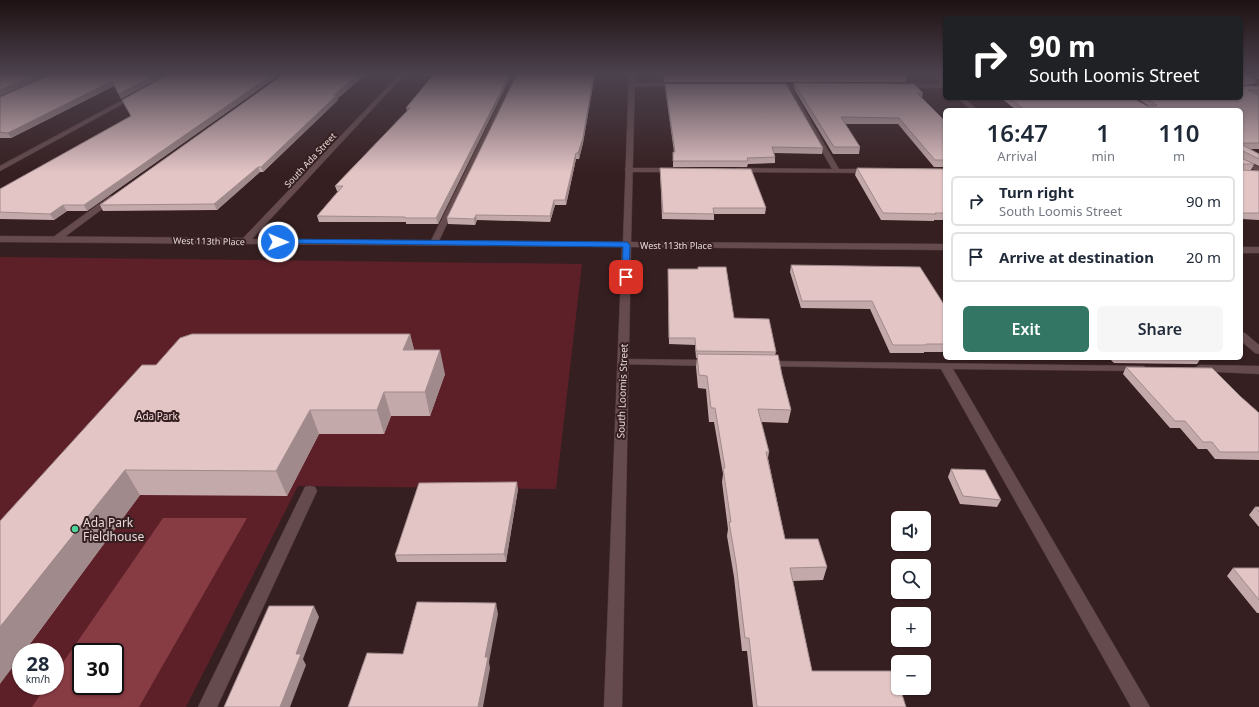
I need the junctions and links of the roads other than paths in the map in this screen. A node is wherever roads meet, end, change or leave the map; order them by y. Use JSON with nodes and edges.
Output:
{"nodes":[{"id":1,"x":114,"y":107,"type":"edge"},
{"id":2,"x":372,"y":107,"type":"edge"},
{"id":3,"x":500,"y":107,"type":"edge"},
{"id":4,"x":631,"y":107,"type":"edge"},
{"id":5,"x":800,"y":107,"type":"edge"},
{"id":6,"x":1243,"y":161,"type":"edge"},
{"id":7,"x":0,"y":169,"type":"edge"},
{"id":8,"x":629,"y":170,"type":"junction"},
{"id":9,"x":679,"y":170,"type":"edge"},
{"id":10,"x":726,"y":170,"type":"edge"},
{"id":11,"x":1259,"y":170,"type":"edge"},
{"id":12,"x":837,"y":171,"type":"junction"},
{"id":13,"x":875,"y":171,"type":"edge"},
{"id":14,"x":1247,"y":174,"type":"edge"},
{"id":15,"x":1259,"y":174,"type":"edge"},
{"id":16,"x":121,"y":193,"type":"edge"},
{"id":17,"x":0,"y":239,"type":"edge"},
{"id":18,"x":55,"y":240,"type":"junction"},
{"id":19,"x":246,"y":241,"type":"junction"},
{"id":20,"x":434,"y":243,"type":"junction"},
{"id":21,"x":627,"y":245,"type":"junction"},
{"id":22,"x":943,"y":247,"type":"edge"},
{"id":23,"x":1243,"y":250,"type":"edge"},
{"id":24,"x":1259,"y":250,"type":"edge"},
{"id":25,"x":1243,"y":337,"type":"edge"},
{"id":26,"x":1259,"y":351,"type":"edge"},
{"id":27,"x":623,"y":362,"type":"junction"},
{"id":28,"x":718,"y":363,"type":"edge"},
{"id":29,"x":758,"y":364,"type":"edge"},
{"id":30,"x":945,"y":366,"type":"junction"},
{"id":31,"x":1151,"y":368,"type":"edge"},
{"id":32,"x":1190,"y":369,"type":"edge"},
{"id":33,"x":1259,"y":370,"type":"edge"},
{"id":34,"x":310,"y":491,"type":"dead end"},
{"id":35,"x":207,"y":707,"type":"edge"},
{"id":36,"x":613,"y":707,"type":"edge"},
{"id":37,"x":1141,"y":707,"type":"edge"}],
"edges":[{"from":1,"to":7,"type":"street"},
{"from":2,"to":19,"type":"street","name":"South Ada Street"},
{"from":3,"to":20,"type":"street"},
{"from":4,"to":8,"type":"street","name":"South Loomis Street"},
{"from":5,"to":12,"type":"street"},
{"from":6,"to":11,"type":"street"},
{"from":8,"to":9,"type":"street"},
{"from":8,"to":21,"type":"street","name":"South Loomis Street"},
{"from":10,"to":12,"type":"street"},
{"from":12,"to":13,"type":"street"},
{"from":14,"to":15,"type":"street"},
{"from":16,"to":18,"type":"street"},
{"from":17,"to":18,"type":"street","name":"West 113th Place"},
{"from":18,"to":19,"type":"street","name":"West 113th Place"},
{"from":19,"to":20,"type":"street","name":"West 113th Place"},
{"from":20,"to":21,"type":"street","name":"West 113th Place"},
{"from":21,"to":22,"type":"street","name":"West 113th Place"},
{"from":21,"to":27,"type":"street","name":"South Loomis Street"},
{"from":23,"to":24,"type":"street"},
{"from":25,"to":26,"type":"street"},
{"from":27,"to":28,"type":"street"},
{"from":27,"to":36,"type":"street","name":"South Loomis Street"},
{"from":29,"to":30,"type":"street"},
{"from":30,"to":31,"type":"street"},
{"from":30,"to":37,"type":"street"},
{"from":32,"to":33,"type":"street"},
{"from":34,"to":35,"type":"street"}]}
